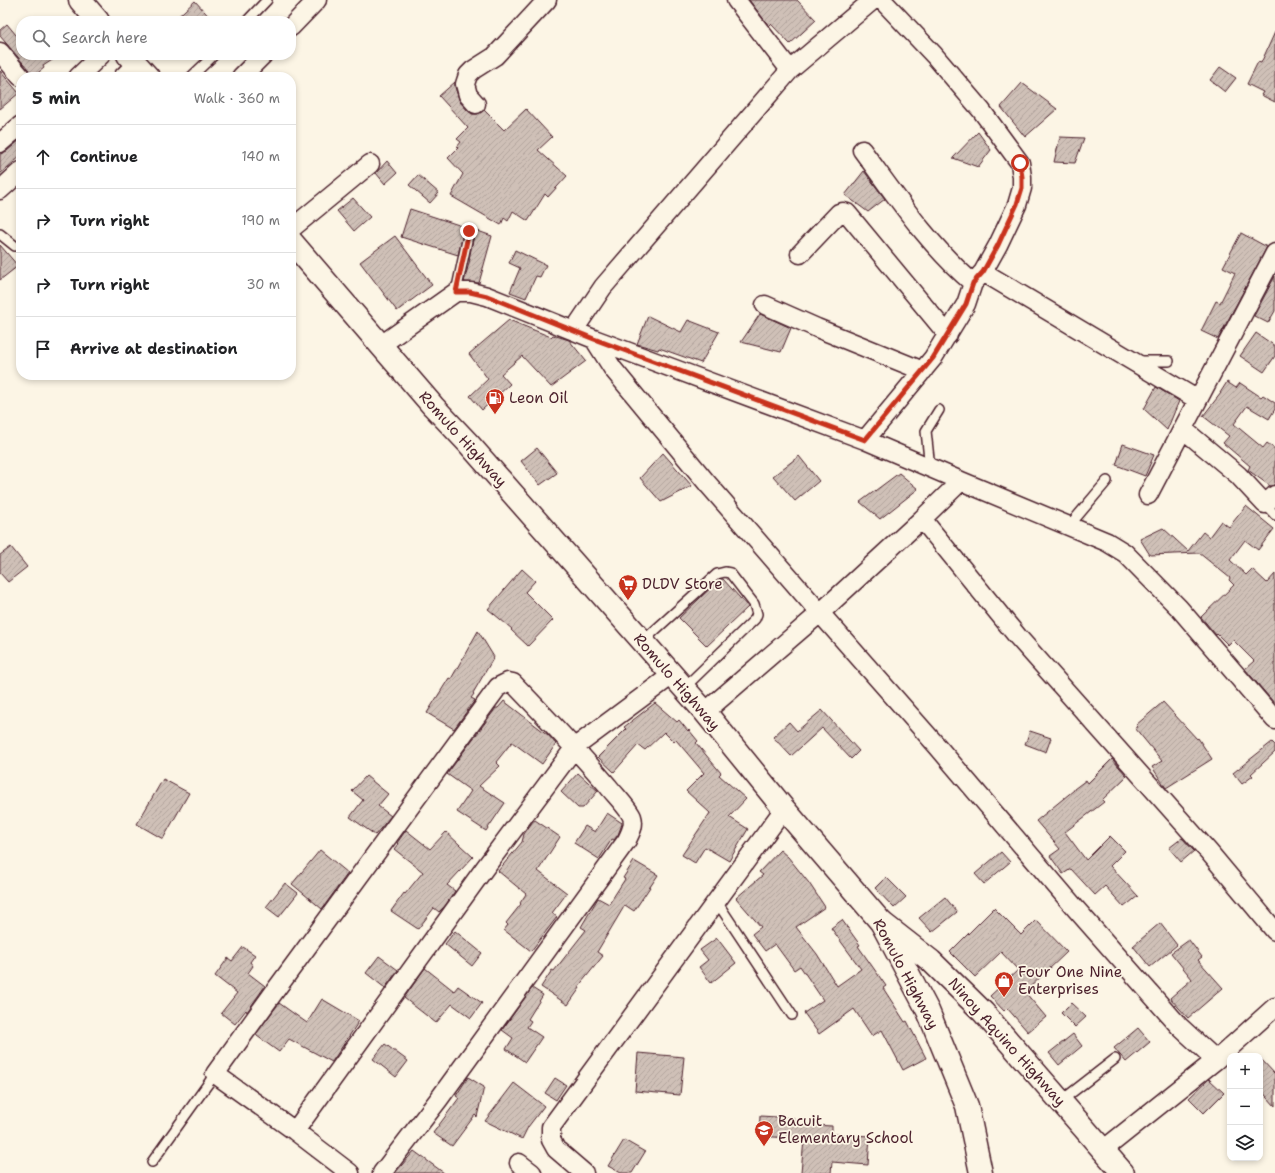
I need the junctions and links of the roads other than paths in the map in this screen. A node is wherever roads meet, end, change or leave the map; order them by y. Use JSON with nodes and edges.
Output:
{"nodes":[{"id":1,"x":80,"y":0,"type":"edge"},
{"id":2,"x":267,"y":0,"type":"edge"},
{"id":3,"x":317,"y":0,"type":"edge"},
{"id":4,"x":547,"y":0,"type":"edge"},
{"id":5,"x":736,"y":0,"type":"edge"},
{"id":6,"x":873,"y":0,"type":"edge"},
{"id":7,"x":882,"y":0,"type":"edge"},
{"id":8,"x":94,"y":16,"type":"edge"},
{"id":9,"x":252,"y":16,"type":"edge"},
{"id":10,"x":296,"y":21,"type":"edge"},
{"id":11,"x":0,"y":52,"type":"edge"},
{"id":12,"x":96,"y":60,"type":"edge"},
{"id":13,"x":209,"y":60,"type":"edge"},
{"id":14,"x":258,"y":60,"type":"edge"},
{"id":15,"x":790,"y":70,"type":"junction"},
{"id":16,"x":17,"y":72,"type":"edge"},
{"id":17,"x":83,"y":72,"type":"edge"},
{"id":18,"x":196,"y":72,"type":"edge"},
{"id":19,"x":246,"y":72,"type":"edge"},
{"id":20,"x":476,"y":104,"type":"dead end"},
{"id":21,"x":16,"y":129,"type":"edge"},
{"id":22,"x":1,"y":140,"type":"edge"},
{"id":23,"x":862,"y":150,"type":"dead end"},
{"id":24,"x":370,"y":164,"type":"dead end"},
{"id":25,"x":16,"y":176,"type":"edge"},
{"id":26,"x":0,"y":190,"type":"edge"},
{"id":27,"x":296,"y":225,"type":"edge"},
{"id":28,"x":469,"y":231,"type":"dead end"},
{"id":29,"x":0,"y":234,"type":"edge"},
{"id":30,"x":15,"y":246,"type":"dead end"},
{"id":31,"x":296,"y":247,"type":"edge"},
{"id":32,"x":1275,"y":253,"type":"edge"},
{"id":33,"x":800,"y":254,"type":"dead end"},
{"id":34,"x":978,"y":278,"type":"junction"},
{"id":35,"x":456,"y":292,"type":"junction"},
{"id":36,"x":765,"y":305,"type":"dead end"},
{"id":37,"x":574,"y":330,"type":"junction"},
{"id":38,"x":948,"y":335,"type":"junction"},
{"id":39,"x":594,"y":339,"type":"junction"},
{"id":40,"x":381,"y":345,"type":"junction"},
{"id":41,"x":1132,"y":361,"type":"junction"},
{"id":42,"x":1169,"y":361,"type":"dead end"},
{"id":43,"x":923,"y":371,"type":"junction"},
{"id":44,"x":1198,"y":400,"type":"junction"},
{"id":45,"x":939,"y":410,"type":"dead end"},
{"id":46,"x":1183,"y":429,"type":"junction"},
{"id":47,"x":865,"y":440,"type":"junction"},
{"id":48,"x":930,"y":468,"type":"junction"},
{"id":49,"x":961,"y":481,"type":"junction"},
{"id":50,"x":1107,"y":481,"type":"dead end"},
{"id":51,"x":1148,"y":495,"type":"dead end"},
{"id":52,"x":1272,"y":505,"type":"edge"},
{"id":53,"x":922,"y":519,"type":"junction"},
{"id":54,"x":1069,"y":526,"type":"junction"},
{"id":55,"x":820,"y":613,"type":"junction"},
{"id":56,"x":642,"y":642,"type":"junction"},
{"id":57,"x":678,"y":681,"type":"junction"},
{"id":58,"x":705,"y":712,"type":"junction"},
{"id":59,"x":1275,"y":720,"type":"edge"},
{"id":60,"x":575,"y":747,"type":"junction"},
{"id":61,"x":784,"y":809,"type":"junction"},
{"id":62,"x":716,"y":902,"type":"junction"},
{"id":63,"x":881,"y":922,"type":"junction"},
{"id":64,"x":1275,"y":931,"type":"edge"},
{"id":65,"x":1275,"y":1007,"type":"edge"},
{"id":66,"x":792,"y":1015,"type":"dead end"},
{"id":67,"x":1115,"y":1059,"type":"dead end"},
{"id":68,"x":1216,"y":1060,"type":"junction"},
{"id":69,"x":215,"y":1074,"type":"junction"},
{"id":70,"x":1061,"y":1101,"type":"junction"},
{"id":71,"x":295,"y":1131,"type":"junction"},
{"id":72,"x":1103,"y":1150,"type":"junction"},
{"id":73,"x":152,"y":1162,"type":"dead end"},
{"id":74,"x":577,"y":1171,"type":"edge"},
{"id":75,"x":350,"y":1173,"type":"edge"},
{"id":76,"x":382,"y":1173,"type":"edge"},
{"id":77,"x":981,"y":1173,"type":"edge"},
{"id":78,"x":1123,"y":1173,"type":"edge"}],
"edges":[{"from":1,"to":8,"type":"main road"},
{"from":2,"to":9,"type":"lane"},
{"from":3,"to":10,"type":"street"},
{"from":4,"to":20,"type":"street"},
{"from":5,"to":15,"type":"street"},
{"from":6,"to":15,"type":"street"},
{"from":7,"to":34,"type":"street"},
{"from":11,"to":16,"type":"street"},
{"from":12,"to":17,"type":"street"},
{"from":13,"to":18,"type":"lane"},
{"from":14,"to":19,"type":"street"},
{"from":15,"to":37,"type":"street"},
{"from":21,"to":22,"type":"street"},
{"from":23,"to":34,"type":"street"},
{"from":24,"to":27,"type":"street"},
{"from":25,"to":26,"type":"street"},
{"from":28,"to":35,"type":"lane"},
{"from":29,"to":30,"type":"lane"},
{"from":31,"to":40,"type":"main road","name":"Romulo Highway"},
{"from":32,"to":44,"type":"street"},
{"from":33,"to":38,"type":"street"},
{"from":34,"to":38,"type":"street"},
{"from":34,"to":41,"type":"street"},
{"from":35,"to":37,"type":"street"},
{"from":35,"to":40,"type":"street"},
{"from":36,"to":43,"type":"street"},
{"from":37,"to":39,"type":"street"},
{"from":38,"to":43,"type":"street"},
{"from":39,"to":47,"type":"street"},
{"from":39,"to":55,"type":"street"},
{"from":40,"to":56,"type":"main road","name":"Romulo Highway"},
{"from":41,"to":42,"type":"lane"},
{"from":41,"to":44,"type":"street"},
{"from":43,"to":47,"type":"street"},
{"from":44,"to":46,"type":"street"},
{"from":45,"to":48,"type":"lane"},
{"from":46,"to":51,"type":"street"},
{"from":46,"to":52,"type":"street"},
{"from":47,"to":48,"type":"street"},
{"from":48,"to":49,"type":"street"},
{"from":49,"to":53,"type":"street"},
{"from":49,"to":54,"type":"street"},
{"from":50,"to":54,"type":"lane"},
{"from":53,"to":55,"type":"street"},
{"from":53,"to":64,"type":"street"},
{"from":54,"to":59,"type":"street"},
{"from":55,"to":58,"type":"street"},
{"from":55,"to":68,"type":"street"},
{"from":56,"to":57,"type":"main road","name":"Romulo Highway"},
{"from":56,"to":57,"type":"lane"},
{"from":57,"to":58,"type":"main road","name":"Romulo Highway"},
{"from":57,"to":60,"type":"street"},
{"from":58,"to":61,"type":"main road","name":"Romulo Highway"},
{"from":60,"to":69,"type":"street"},
{"from":60,"to":71,"type":"street"},
{"from":60,"to":76,"type":"street"},
{"from":61,"to":62,"type":"street"},
{"from":61,"to":63,"type":"main road","name":"Romulo Highway"},
{"from":62,"to":66,"type":"lane"},
{"from":62,"to":74,"type":"street"},
{"from":63,"to":70,"type":"main road","name":"Ninoy Aquino Highway"},
{"from":63,"to":77,"type":"main road","name":"Romulo Highway"},
{"from":65,"to":68,"type":"street"},
{"from":67,"to":70,"type":"lane"},
{"from":68,"to":72,"type":"street"},
{"from":69,"to":71,"type":"street"},
{"from":69,"to":73,"type":"lane"},
{"from":70,"to":72,"type":"main road","name":"Ninoy Aquino Highway"},
{"from":71,"to":75,"type":"street"},
{"from":72,"to":78,"type":"main road","name":"Ninoy Aquino Highway"}]}
